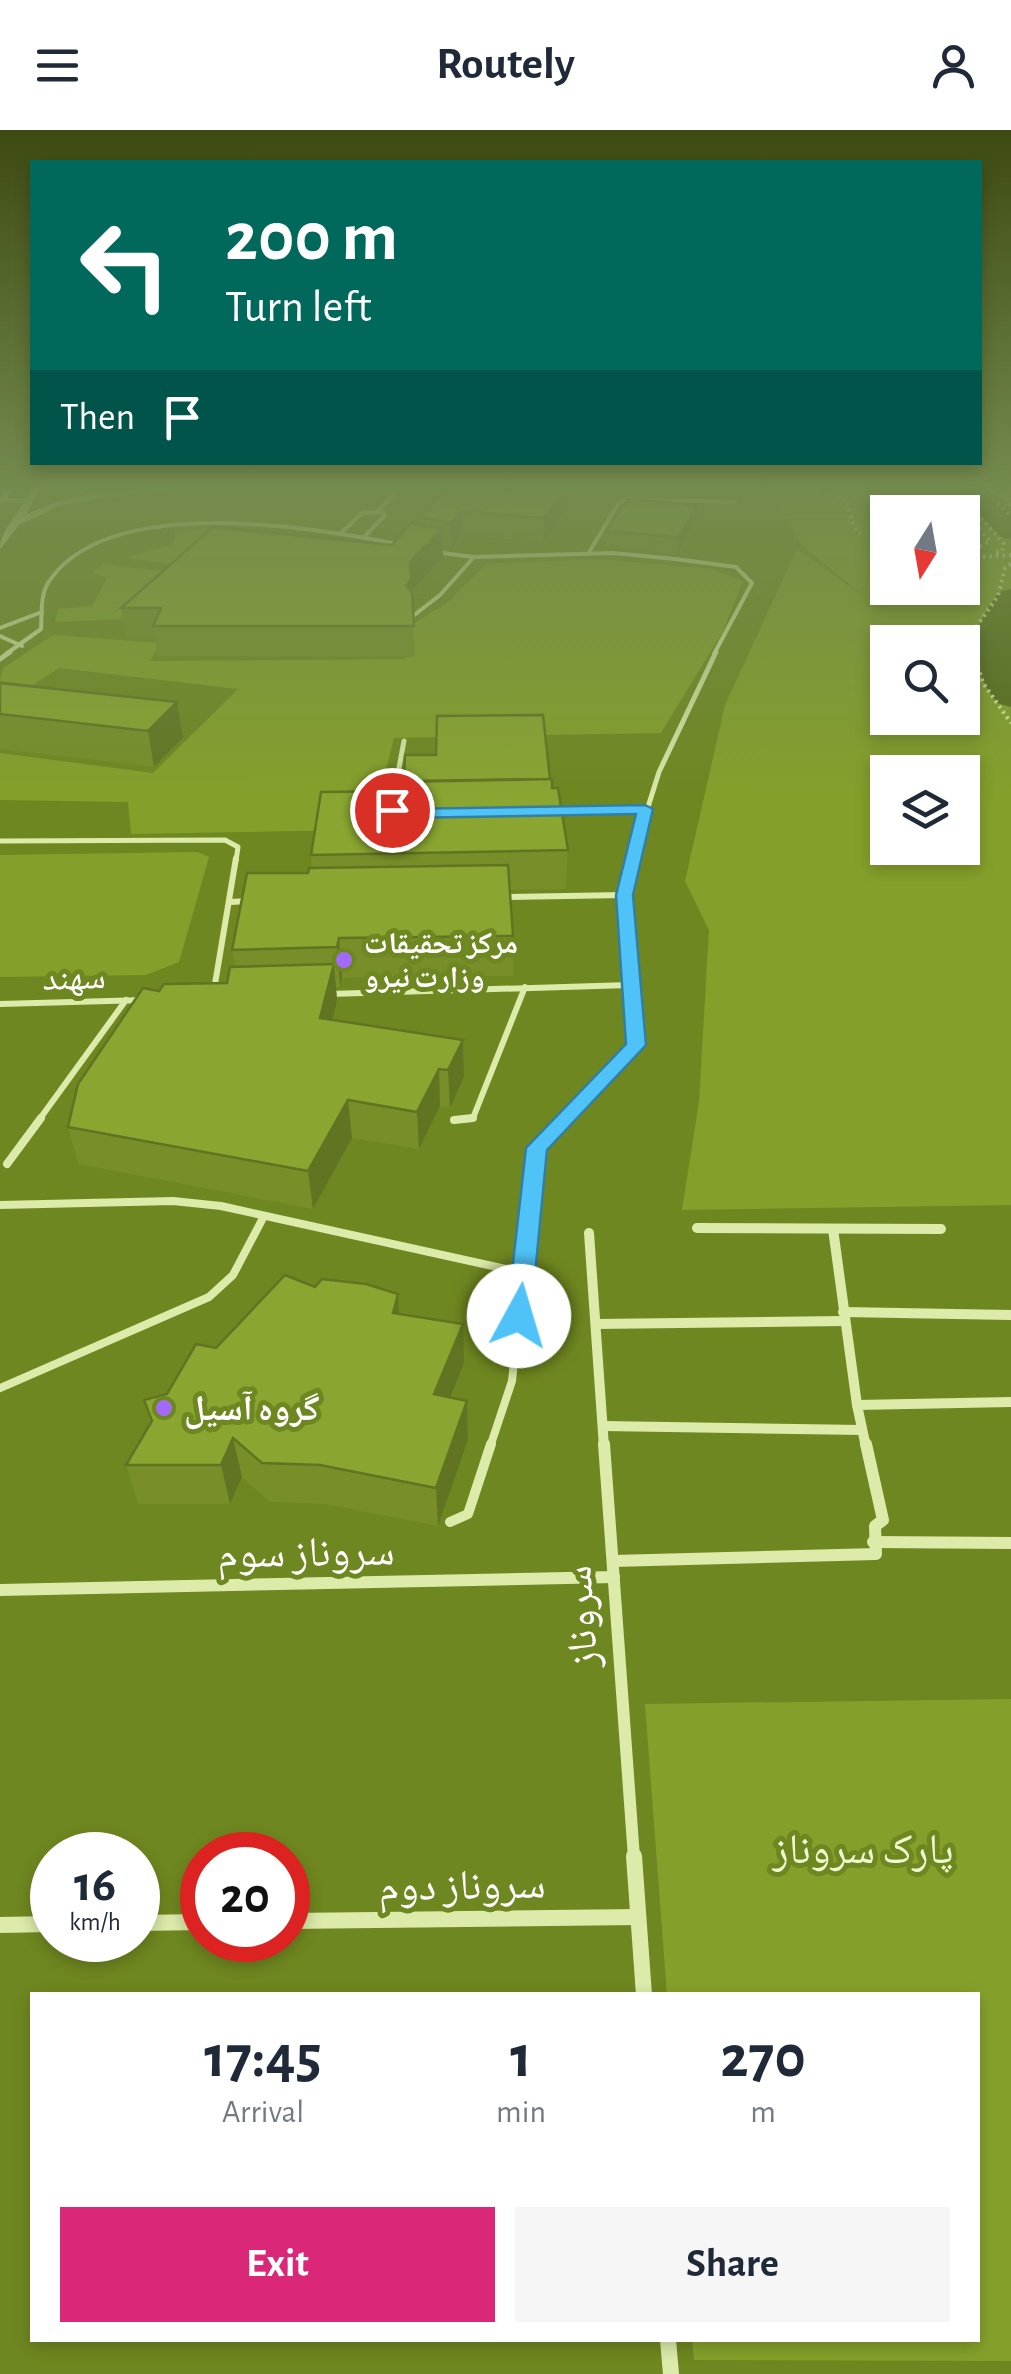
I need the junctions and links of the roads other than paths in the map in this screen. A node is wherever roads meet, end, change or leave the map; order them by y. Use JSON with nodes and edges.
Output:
{"nodes":[{"id":1,"x":44,"y":594,"type":"edge"},
{"id":2,"x":441,"y":594,"type":"edge"},
{"id":3,"x":746,"y":594,"type":"edge"},
{"id":4,"x":42,"y":612,"type":"junction"},
{"id":5,"x":413,"y":616,"type":"edge"},
{"id":6,"x":0,"y":628,"type":"edge"},
{"id":7,"x":0,"y":636,"type":"edge"},
{"id":8,"x":22,"y":646,"type":"junction"},
{"id":9,"x":0,"y":659,"type":"edge"},
{"id":10,"x":404,"y":741,"type":"dead end"},
{"id":11,"x":645,"y":809,"type":"junction"},
{"id":12,"x":392,"y":810,"type":"edge"},
{"id":13,"x":551,"y":811,"type":"edge"},
{"id":14,"x":0,"y":841,"type":"edge"},
{"id":15,"x":624,"y":895,"type":"junction"},
{"id":16,"x":486,"y":897,"type":"edge"},
{"id":17,"x":270,"y":901,"type":"edge"},
{"id":18,"x":230,"y":902,"type":"junction"},
{"id":19,"x":629,"y":984,"type":"junction"},
{"id":20,"x":525,"y":987,"type":"junction"},
{"id":21,"x":310,"y":994,"type":"edge"},
{"id":22,"x":212,"y":998,"type":"edge"},
{"id":23,"x":160,"y":999,"type":"edge"},
{"id":24,"x":126,"y":1000,"type":"junction"},
{"id":25,"x":0,"y":1004,"type":"edge"},
{"id":26,"x":454,"y":1120,"type":"dead end"},
{"id":27,"x":7,"y":1164,"type":"dead end"},
{"id":28,"x":0,"y":1205,"type":"edge"},
{"id":29,"x":264,"y":1216,"type":"junction"},
{"id":30,"x":697,"y":1228,"type":"dead end"},
{"id":31,"x":833,"y":1229,"type":"junction"},
{"id":32,"x":941,"y":1229,"type":"dead end"},
{"id":33,"x":589,"y":1233,"type":"dead end"},
{"id":34,"x":524,"y":1273,"type":"junction"},
{"id":35,"x":844,"y":1316,"type":"junction"},
{"id":36,"x":1011,"y":1316,"type":"edge"},
{"id":37,"x":596,"y":1324,"type":"junction"},
{"id":38,"x":0,"y":1388,"type":"edge"},
{"id":39,"x":1011,"y":1402,"type":"edge"},
{"id":40,"x":857,"y":1406,"type":"junction"},
{"id":41,"x":603,"y":1426,"type":"junction"},
{"id":42,"x":862,"y":1430,"type":"junction"},
{"id":43,"x":450,"y":1522,"type":"dead end"},
{"id":44,"x":874,"y":1542,"type":"junction"},
{"id":45,"x":1011,"y":1543,"type":"edge"},
{"id":46,"x":613,"y":1561,"type":"junction"},
{"id":47,"x":614,"y":1577,"type":"junction"},
{"id":48,"x":0,"y":1590,"type":"edge"},
{"id":49,"x":638,"y":1917,"type":"junction"},
{"id":50,"x":310,"y":1921,"type":"edge"},
{"id":51,"x":30,"y":1924,"type":"edge"},
{"id":52,"x":0,"y":1925,"type":"edge"},
{"id":53,"x":644,"y":1992,"type":"edge"},
{"id":54,"x":668,"y":2342,"type":"edge"},
{"id":55,"x":671,"y":2374,"type":"edge"}],
"edges":[{"from":1,"to":4,"type":"lane"},
{"from":2,"to":5,"type":"lane"},
{"from":3,"to":11,"type":"lane"},
{"from":4,"to":6,"type":"lane"},
{"from":4,"to":8,"type":"lane"},
{"from":7,"to":8,"type":"lane"},
{"from":8,"to":9,"type":"lane"},
{"from":10,"to":12,"type":"lane"},
{"from":11,"to":13,"type":"lane"},
{"from":11,"to":15,"type":"lane"},
{"from":14,"to":18,"type":"lane"},
{"from":15,"to":16,"type":"lane"},
{"from":15,"to":19,"type":"lane"},
{"from":17,"to":18,"type":"lane"},
{"from":18,"to":22,"type":"lane"},
{"from":19,"to":20,"type":"lane"},
{"from":19,"to":34,"type":"lane"},
{"from":20,"to":21,"type":"lane"},
{"from":20,"to":26,"type":"lane"},
{"from":23,"to":24,"type":"lane","name":"سهند"},
{"from":24,"to":25,"type":"lane","name":"سهند"},
{"from":24,"to":27,"type":"lane"},
{"from":28,"to":29,"type":"lane"},
{"from":29,"to":34,"type":"lane"},
{"from":29,"to":38,"type":"lane"},
{"from":30,"to":31,"type":"street"},
{"from":31,"to":32,"type":"street"},
{"from":31,"to":35,"type":"street"},
{"from":33,"to":37,"type":"street","name":"سروناز"},
{"from":34,"to":43,"type":"lane"},
{"from":35,"to":36,"type":"street"},
{"from":35,"to":37,"type":"street"},
{"from":35,"to":40,"type":"street"},
{"from":37,"to":41,"type":"street","name":"سروناز"},
{"from":39,"to":40,"type":"street"},
{"from":40,"to":42,"type":"street"},
{"from":41,"to":42,"type":"street"},
{"from":41,"to":46,"type":"street","name":"سروناز"},
{"from":42,"to":44,"type":"street"},
{"from":44,"to":45,"type":"street"},
{"from":44,"to":46,"type":"street"},
{"from":46,"to":47,"type":"street","name":"سروناز"},
{"from":47,"to":48,"type":"street","name":"سروناز سوم"},
{"from":47,"to":49,"type":"street","name":"سروناز"},
{"from":49,"to":50,"type":"street","name":"سروناز دوم"},
{"from":49,"to":53,"type":"street","name":"سروناز"},
{"from":51,"to":52,"type":"street"},
{"from":54,"to":55,"type":"street"}]}
